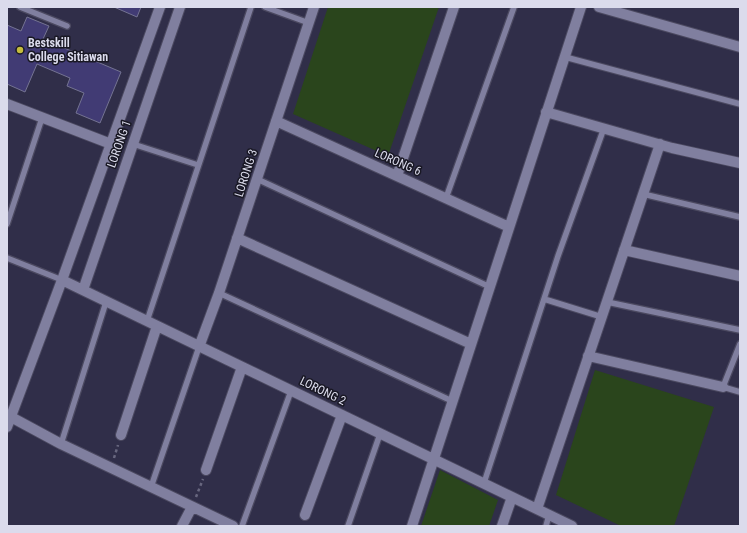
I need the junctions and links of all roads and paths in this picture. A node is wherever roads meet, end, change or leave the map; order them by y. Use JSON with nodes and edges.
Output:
{"nodes":[{"id":1,"x":20,"y":7,"type":"edge"},
{"id":2,"x":160,"y":7,"type":"edge"},
{"id":3,"x":180,"y":7,"type":"edge"},
{"id":4,"x":250,"y":7,"type":"edge"},
{"id":5,"x":265,"y":7,"type":"edge"},
{"id":6,"x":314,"y":7,"type":"edge"},
{"id":7,"x":454,"y":7,"type":"edge"},
{"id":8,"x":514,"y":7,"type":"edge"},
{"id":9,"x":599,"y":7,"type":"edge"},
{"id":10,"x":578,"y":8,"type":"edge"},
{"id":11,"x":309,"y":23,"type":"junction"},
{"id":12,"x":67,"y":26,"type":"dead end"},
{"id":13,"x":740,"y":47,"type":"edge"},
{"id":14,"x":565,"y":57,"type":"junction"},
{"id":15,"x":7,"y":104,"type":"edge"},
{"id":16,"x":740,"y":104,"type":"edge"},
{"id":17,"x":546,"y":112,"type":"junction"},
{"id":18,"x":42,"y":118,"type":"junction"},
{"id":19,"x":276,"y":121,"type":"junction"},
{"id":20,"x":604,"y":128,"type":"junction"},
{"id":21,"x":111,"y":144,"type":"junction"},
{"id":22,"x":133,"y":144,"type":"junction"},
{"id":23,"x":660,"y":144,"type":"junction"},
{"id":24,"x":740,"y":163,"type":"edge"},
{"id":25,"x":198,"y":165,"type":"junction"},
{"id":26,"x":397,"y":176,"type":"junction"},
{"id":27,"x":257,"y":179,"type":"junction"},
{"id":28,"x":643,"y":194,"type":"junction"},
{"id":29,"x":446,"y":198,"type":"junction"},
{"id":30,"x":740,"y":217,"type":"edge"},
{"id":31,"x":7,"y":224,"type":"edge"},
{"id":32,"x":509,"y":227,"type":"junction"},
{"id":33,"x":238,"y":238,"type":"junction"},
{"id":34,"x":624,"y":250,"type":"junction"},
{"id":35,"x":7,"y":258,"type":"edge"},
{"id":36,"x":740,"y":276,"type":"edge"},
{"id":37,"x":62,"y":280,"type":"junction"},
{"id":38,"x":490,"y":287,"type":"junction"},
{"id":39,"x":83,"y":290,"type":"junction"},
{"id":40,"x":220,"y":293,"type":"junction"},
{"id":41,"x":544,"y":299,"type":"junction"},
{"id":42,"x":106,"y":302,"type":"junction"},
{"id":43,"x":607,"y":302,"type":"junction"},
{"id":44,"x":602,"y":317,"type":"junction"},
{"id":45,"x":147,"y":321,"type":"junction"},
{"id":46,"x":157,"y":326,"type":"junction"},
{"id":47,"x":740,"y":330,"type":"edge"},
{"id":48,"x":471,"y":344,"type":"junction"},
{"id":49,"x":740,"y":344,"type":"edge"},
{"id":50,"x":199,"y":347,"type":"junction"},
{"id":51,"x":588,"y":356,"type":"junction"},
{"id":52,"x":242,"y":367,"type":"junction"},
{"id":53,"x":723,"y":387,"type":"junction"},
{"id":54,"x":291,"y":391,"type":"junction"},
{"id":55,"x":740,"y":392,"type":"edge"},
{"id":56,"x":452,"y":401,"type":"junction"},
{"id":57,"x":342,"y":415,"type":"junction"},
{"id":58,"x":9,"y":416,"type":"edge"},
{"id":59,"x":7,"y":427,"type":"edge"},
{"id":60,"x":380,"y":434,"type":"junction"},
{"id":61,"x":121,"y":435,"type":"joint"},
{"id":62,"x":61,"y":444,"type":"junction"},
{"id":63,"x":433,"y":459,"type":"junction"},
{"id":64,"x":111,"y":468,"type":"junction"},
{"id":65,"x":206,"y":470,"type":"joint"},
{"id":66,"x":484,"y":483,"type":"junction"},
{"id":67,"x":151,"y":487,"type":"junction"},
{"id":68,"x":512,"y":497,"type":"junction"},
{"id":69,"x":192,"y":507,"type":"junction"},
{"id":70,"x":537,"y":508,"type":"junction"},
{"id":71,"x":305,"y":515,"type":"dead end"},
{"id":72,"x":550,"y":515,"type":"junction"},
{"id":73,"x":182,"y":526,"type":"edge"},
{"id":74,"x":233,"y":526,"type":"edge"},
{"id":75,"x":242,"y":526,"type":"edge"},
{"id":76,"x":348,"y":526,"type":"edge"},
{"id":77,"x":412,"y":526,"type":"edge"},
{"id":78,"x":502,"y":526,"type":"edge"},
{"id":79,"x":546,"y":526,"type":"edge"},
{"id":80,"x":572,"y":526,"type":"edge"}],
"edges":[{"from":1,"to":12,"type":"lane"},
{"from":2,"to":21,"type":"street"},
{"from":3,"to":22,"type":"street","name":"LORONG 1"},
{"from":4,"to":25,"type":"lane"},
{"from":5,"to":11,"type":"lane"},
{"from":6,"to":11,"type":"street","name":"LORONG 3"},
{"from":7,"to":26,"type":"street"},
{"from":8,"to":29,"type":"lane"},
{"from":9,"to":13,"type":"street"},
{"from":10,"to":14,"type":"street"},
{"from":11,"to":19,"type":"street","name":"LORONG 3"},
{"from":14,"to":16,"type":"lane"},
{"from":14,"to":17,"type":"street"},
{"from":15,"to":18,"type":"street"},
{"from":17,"to":20,"type":"street"},
{"from":17,"to":32,"type":"street"},
{"from":18,"to":21,"type":"street"},
{"from":18,"to":31,"type":"lane"},
{"from":19,"to":26,"type":"street","name":"LORONG 6"},
{"from":19,"to":27,"type":"street","name":"LORONG 3"},
{"from":20,"to":23,"type":"street"},
{"from":20,"to":41,"type":"lane"},
{"from":21,"to":37,"type":"street"},
{"from":22,"to":25,"type":"lane"},
{"from":22,"to":39,"type":"street","name":"LORONG 1"},
{"from":23,"to":24,"type":"street"},
{"from":23,"to":28,"type":"street"},
{"from":25,"to":45,"type":"lane"},
{"from":26,"to":29,"type":"street","name":"LORONG 6"},
{"from":27,"to":33,"type":"street","name":"LORONG 3"},
{"from":27,"to":38,"type":"lane"},
{"from":28,"to":30,"type":"lane"},
{"from":28,"to":34,"type":"street"},
{"from":29,"to":32,"type":"street","name":"LORONG 6"},
{"from":32,"to":38,"type":"street"},
{"from":33,"to":40,"type":"street","name":"LORONG 3"},
{"from":33,"to":48,"type":"street"},
{"from":34,"to":36,"type":"street"},
{"from":34,"to":43,"type":"street"},
{"from":35,"to":37,"type":"lane"},
{"from":37,"to":39,"type":"street","name":"LORONG 2"},
{"from":37,"to":58,"type":"street"},
{"from":38,"to":48,"type":"street"},
{"from":39,"to":42,"type":"street","name":"LORONG 2"},
{"from":40,"to":50,"type":"street","name":"LORONG 3"},
{"from":40,"to":56,"type":"lane"},
{"from":41,"to":44,"type":"lane"},
{"from":41,"to":66,"type":"lane"},
{"from":42,"to":45,"type":"street","name":"LORONG 2"},
{"from":42,"to":62,"type":"lane"},
{"from":43,"to":44,"type":"street"},
{"from":43,"to":47,"type":"lane"},
{"from":44,"to":51,"type":"street"},
{"from":45,"to":46,"type":"street","name":"LORONG 2"},
{"from":46,"to":50,"type":"street","name":"LORONG 2"},
{"from":46,"to":61,"type":"street"},
{"from":48,"to":56,"type":"street"},
{"from":49,"to":53,"type":"lane"},
{"from":50,"to":52,"type":"street","name":"LORONG 2"},
{"from":50,"to":67,"type":"lane"},
{"from":51,"to":53,"type":"street"},
{"from":51,"to":70,"type":"street"},
{"from":52,"to":54,"type":"street","name":"LORONG 2"},
{"from":52,"to":65,"type":"street"},
{"from":53,"to":55,"type":"lane"},
{"from":54,"to":57,"type":"street","name":"LORONG 2"},
{"from":54,"to":75,"type":"lane"},
{"from":56,"to":63,"type":"street"},
{"from":57,"to":60,"type":"street","name":"LORONG 2"},
{"from":57,"to":71,"type":"street"},
{"from":58,"to":59,"type":"street"},
{"from":58,"to":62,"type":"street"},
{"from":60,"to":63,"type":"street","name":"LORONG 2"},
{"from":60,"to":76,"type":"lane"},
{"from":61,"to":64,"type":"path"},
{"from":62,"to":64,"type":"street"},
{"from":63,"to":66,"type":"street","name":"LORONG 2"},
{"from":63,"to":77,"type":"street"},
{"from":64,"to":67,"type":"street"},
{"from":65,"to":69,"type":"path"},
{"from":66,"to":68,"type":"street","name":"LORONG 2"},
{"from":67,"to":69,"type":"street"},
{"from":68,"to":70,"type":"street","name":"LORONG 2"},
{"from":68,"to":78,"type":"street"},
{"from":69,"to":73,"type":"street"},
{"from":69,"to":74,"type":"street"},
{"from":70,"to":72,"type":"street","name":"LORONG 2"},
{"from":72,"to":79,"type":"lane"},
{"from":72,"to":80,"type":"street","name":"LORONG 2"}]}
